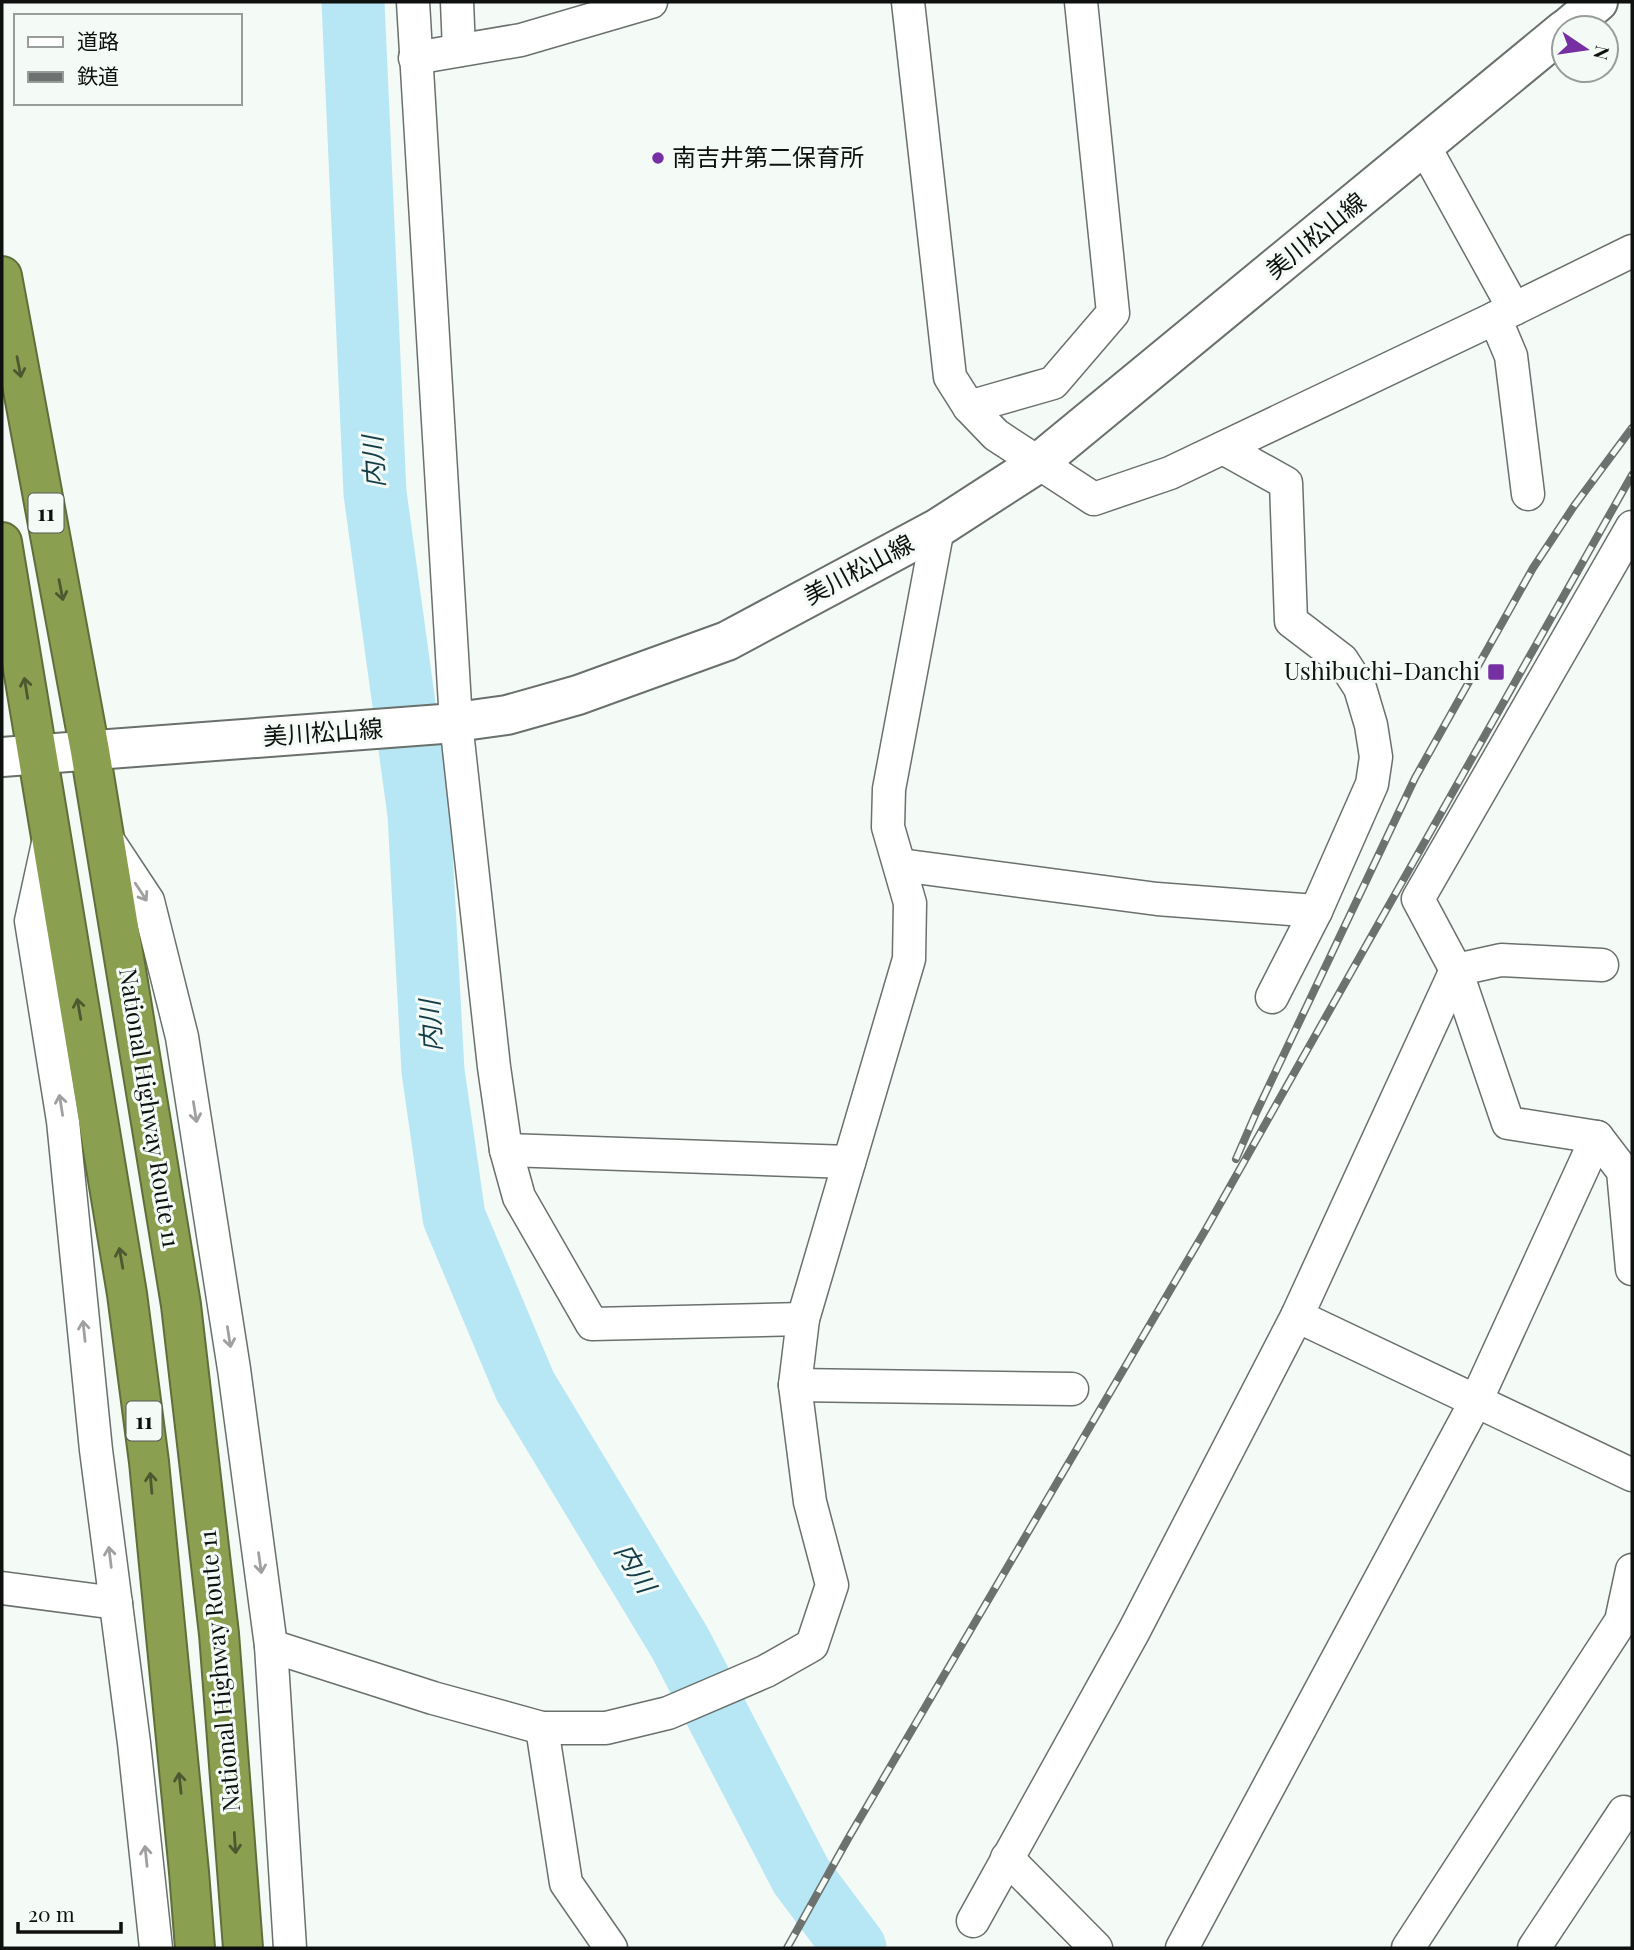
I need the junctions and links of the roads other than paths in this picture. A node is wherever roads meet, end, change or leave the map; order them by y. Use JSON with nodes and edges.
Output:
{"nodes":[{"id":1,"x":413,"y":2,"type":"edge"},
{"id":2,"x":457,"y":2,"type":"edge"},
{"id":3,"x":650,"y":2,"type":"edge"},
{"id":4,"x":908,"y":2,"type":"edge"},
{"id":5,"x":1081,"y":2,"type":"edge"},
{"id":6,"x":1598,"y":2,"type":"edge"},
{"id":7,"x":1583,"y":14,"type":"edge"},
{"id":8,"x":1550,"y":41,"type":"edge"},
{"id":9,"x":459,"y":50,"type":"junction"},
{"id":10,"x":415,"y":58,"type":"junction"},
{"id":11,"x":1424,"y":146,"type":"junction"},
{"id":12,"x":1632,"y":251,"type":"edge"},
{"id":13,"x":2,"y":276,"type":"edge"},
{"id":14,"x":1505,"y":313,"type":"junction"},
{"id":15,"x":969,"y":407,"type":"junction"},
{"id":16,"x":1223,"y":448,"type":"junction"},
{"id":17,"x":1037,"y":464,"type":"junction"},
{"id":18,"x":1528,"y":494,"type":"dead end"},
{"id":19,"x":1632,"y":527,"type":"edge"},
{"id":20,"x":938,"y":528,"type":"junction"},
{"id":21,"x":2,"y":542,"type":"edge"},
{"id":22,"x":449,"y":723,"type":"junction"},
{"id":23,"x":90,"y":751,"type":"junction"},
{"id":24,"x":19,"y":756,"type":"edge"},
{"id":25,"x":50,"y":835,"type":"junction"},
{"id":26,"x":104,"y":835,"type":"junction"},
{"id":27,"x":900,"y":865,"type":"junction"},
{"id":28,"x":1316,"y":911,"type":"junction"},
{"id":29,"x":1602,"y":965,"type":"dead end"},
{"id":30,"x":1456,"y":970,"type":"junction"},
{"id":31,"x":1272,"y":997,"type":"dead end"},
{"id":32,"x":1597,"y":1138,"type":"junction"},
{"id":33,"x":506,"y":1150,"type":"junction"},
{"id":34,"x":849,"y":1162,"type":"junction"},
{"id":35,"x":1632,"y":1269,"type":"edge"},
{"id":36,"x":1297,"y":1317,"type":"junction"},
{"id":37,"x":803,"y":1319,"type":"junction"},
{"id":38,"x":795,"y":1385,"type":"junction"},
{"id":39,"x":1072,"y":1389,"type":"dead end"},
{"id":40,"x":1476,"y":1401,"type":"junction"},
{"id":41,"x":1632,"y":1475,"type":"edge"},
{"id":42,"x":1632,"y":1570,"type":"edge"},
{"id":43,"x":2,"y":1588,"type":"edge"},
{"id":44,"x":116,"y":1603,"type":"junction"},
{"id":45,"x":271,"y":1646,"type":"junction"},
{"id":46,"x":542,"y":1728,"type":"junction"},
{"id":47,"x":1624,"y":1812,"type":"dead end"},
{"id":48,"x":1007,"y":1858,"type":"junction"},
{"id":49,"x":973,"y":1921,"type":"dead end"},
{"id":50,"x":156,"y":1948,"type":"edge"},
{"id":51,"x":195,"y":1948,"type":"edge"},
{"id":52,"x":243,"y":1948,"type":"edge"},
{"id":53,"x":290,"y":1948,"type":"edge"},
{"id":54,"x":611,"y":1948,"type":"edge"},
{"id":55,"x":1096,"y":1948,"type":"edge"},
{"id":56,"x":1182,"y":1948,"type":"edge"},
{"id":57,"x":1408,"y":1948,"type":"edge"},
{"id":58,"x":1534,"y":1948,"type":"edge"}],
"edges":[{"from":1,"to":10,"type":"street"},
{"from":2,"to":9,"type":"street"},
{"from":3,"to":9,"type":"street"},
{"from":4,"to":15,"type":"street"},
{"from":5,"to":15,"type":"street"},
{"from":6,"to":7,"type":"main road","name":"美川松山線"},
{"from":8,"to":11,"type":"main road","name":"美川松山線"},
{"from":9,"to":10,"type":"street"},
{"from":10,"to":22,"type":"street"},
{"from":11,"to":14,"type":"street"},
{"from":11,"to":17,"type":"main road","name":"美川松山線"},
{"from":12,"to":14,"type":"street"},
{"from":13,"to":23,"type":"highway","name":"National Highway Route 11","number":"11","one_way":true},
{"from":14,"to":16,"type":"street"},
{"from":14,"to":18,"type":"street"},
{"from":15,"to":17,"type":"street"},
{"from":16,"to":17,"type":"street"},
{"from":16,"to":28,"type":"street"},
{"from":17,"to":20,"type":"main road","name":"美川松山線"},
{"from":19,"to":30,"type":"street"},
{"from":20,"to":22,"type":"main road","name":"美川松山線"},
{"from":20,"to":27,"type":"street"},
{"from":24,"to":21,"type":"highway","name":"National Highway Route 11","number":"11","one_way":true},
{"from":22,"to":23,"type":"main road","name":"美川松山線"},
{"from":22,"to":33,"type":"street"},
{"from":23,"to":24,"type":"main road","name":"美川松山線"},
{"from":23,"to":26,"type":"highway","name":"National Highway Route 11","number":"11"},
{"from":24,"to":25,"type":"highway","name":"National Highway Route 11","number":"11"},
{"from":44,"to":25,"type":"street","one_way":true},
{"from":51,"to":25,"type":"highway","name":"National Highway Route 11","number":"11","one_way":true},
{"from":26,"to":45,"type":"street","one_way":true},
{"from":26,"to":52,"type":"highway","name":"National Highway Route 11","number":"11","one_way":true},
{"from":27,"to":28,"type":"street"},
{"from":27,"to":34,"type":"street"},
{"from":28,"to":31,"type":"street"},
{"from":29,"to":30,"type":"street"},
{"from":30,"to":32,"type":"street"},
{"from":30,"to":36,"type":"street"},
{"from":32,"to":35,"type":"street"},
{"from":32,"to":40,"type":"street"},
{"from":33,"to":34,"type":"street"},
{"from":33,"to":37,"type":"street"},
{"from":34,"to":37,"type":"street"},
{"from":36,"to":40,"type":"street"},
{"from":36,"to":48,"type":"street"},
{"from":37,"to":38,"type":"street"},
{"from":38,"to":39,"type":"street"},
{"from":38,"to":46,"type":"street"},
{"from":40,"to":41,"type":"street"},
{"from":40,"to":56,"type":"street"},
{"from":42,"to":57,"type":"street"},
{"from":43,"to":44,"type":"street"},
{"from":50,"to":44,"type":"street","one_way":true},
{"from":45,"to":46,"type":"street"},
{"from":45,"to":53,"type":"street"},
{"from":46,"to":54,"type":"street"},
{"from":47,"to":58,"type":"street"},
{"from":48,"to":49,"type":"street"},
{"from":48,"to":55,"type":"street"}]}
